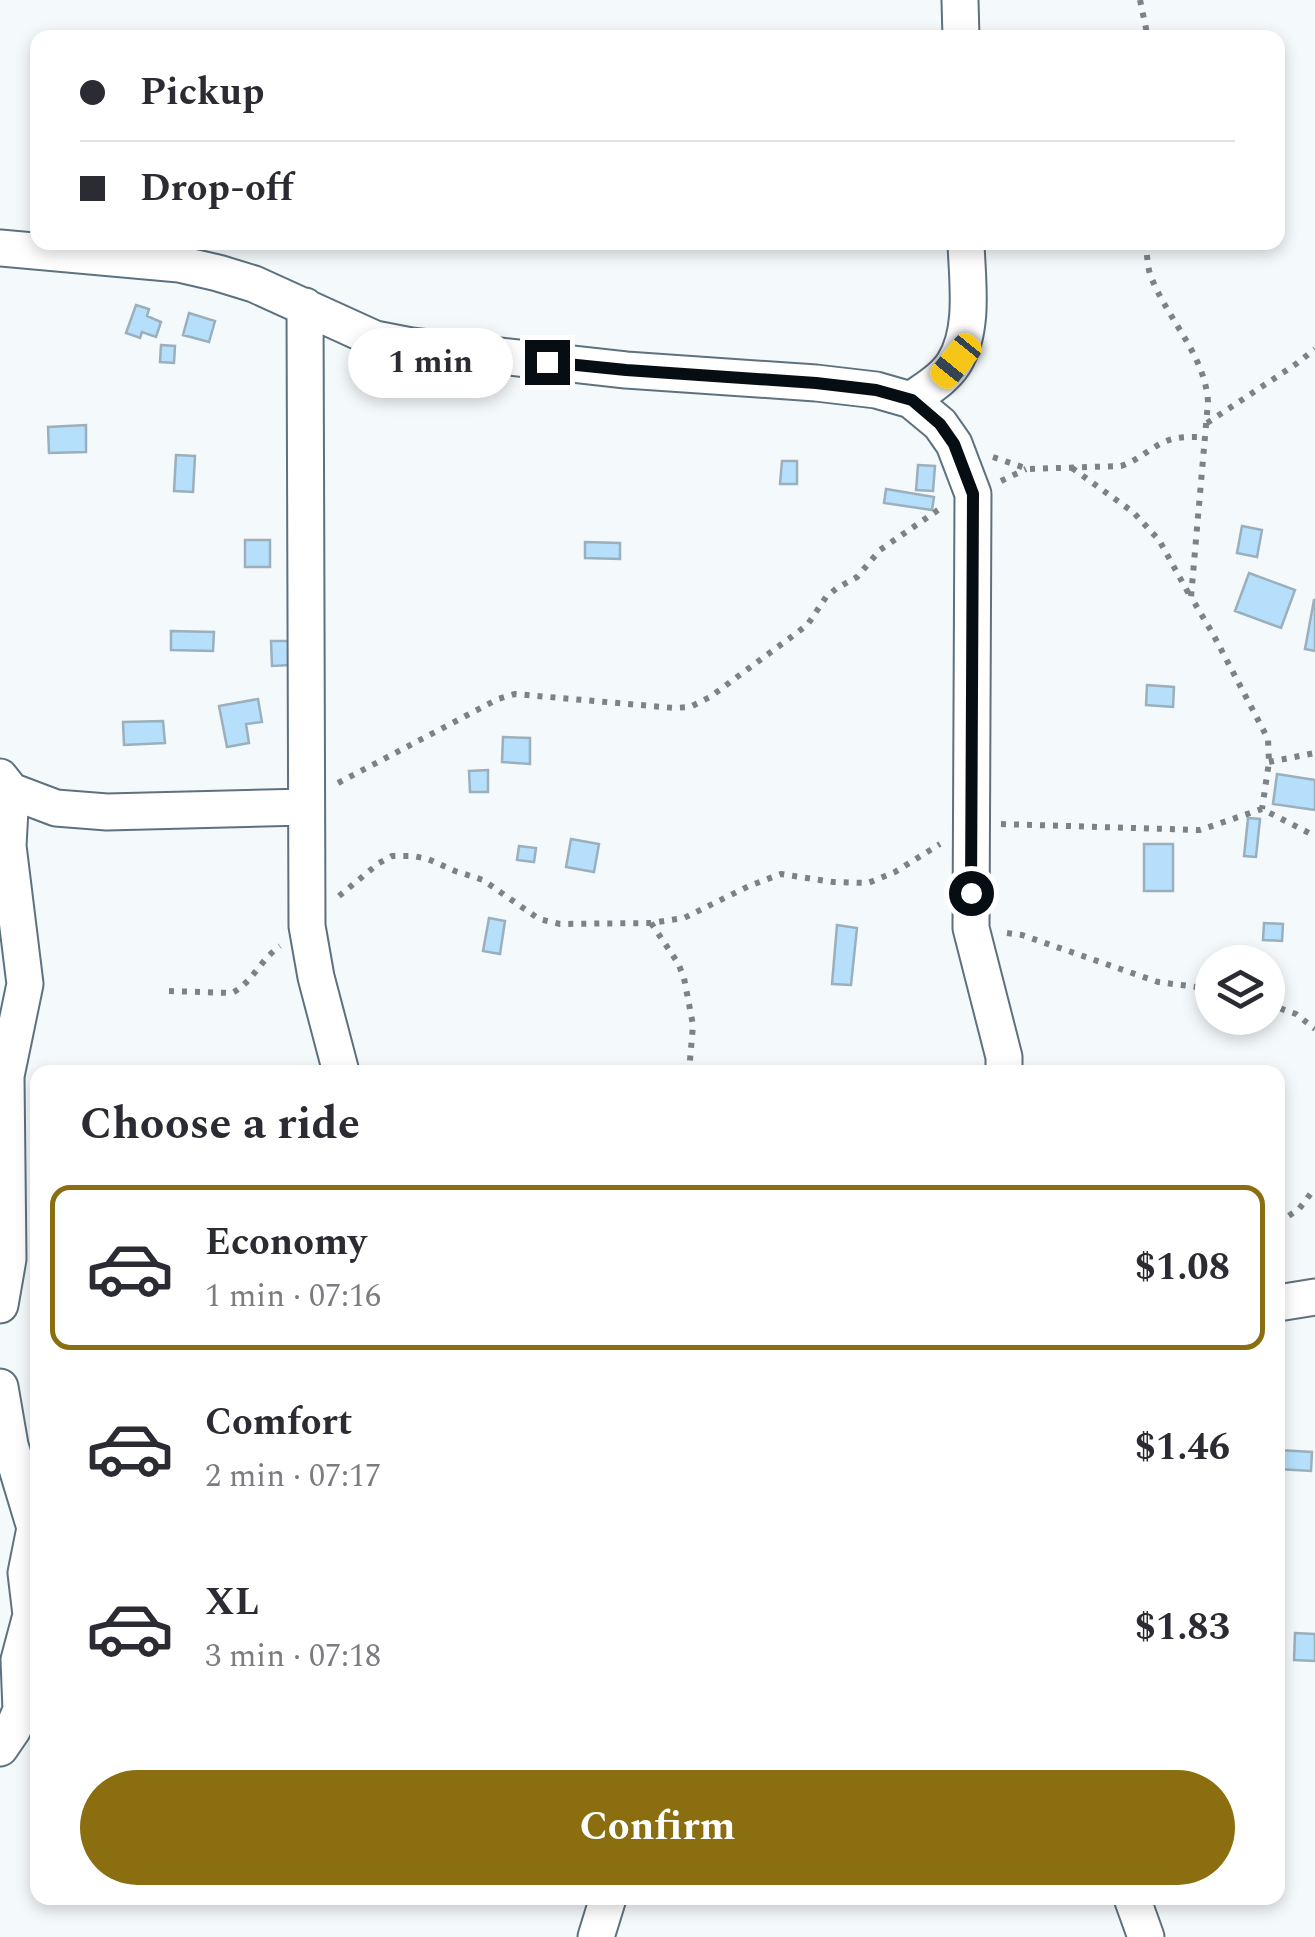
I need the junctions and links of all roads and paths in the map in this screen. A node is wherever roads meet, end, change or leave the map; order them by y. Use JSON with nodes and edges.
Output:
{"nodes":[{"id":1,"x":960,"y":0,"type":"edge"},
{"id":2,"x":1140,"y":0,"type":"edge"},
{"id":3,"x":960,"y":30,"type":"edge"},
{"id":4,"x":1146,"y":30,"type":"edge"},
{"id":5,"x":0,"y":248,"type":"edge"},
{"id":6,"x":966,"y":250,"type":"edge"},
{"id":7,"x":1147,"y":250,"type":"edge"},
{"id":8,"x":304,"y":306,"type":"junction"},
{"id":9,"x":1315,"y":349,"type":"edge"},
{"id":10,"x":912,"y":400,"type":"junction"},
{"id":11,"x":1206,"y":424,"type":"junction"},
{"id":12,"x":1205,"y":437,"type":"junction"},
{"id":13,"x":954,"y":444,"type":"junction"},
{"id":14,"x":1071,"y":467,"type":"junction"},
{"id":15,"x":942,"y":508,"type":"dead end"},
{"id":16,"x":1191,"y":597,"type":"junction"},
{"id":17,"x":1315,"y":753,"type":"edge"},
{"id":18,"x":1269,"y":762,"type":"junction"},
{"id":19,"x":5,"y":784,"type":"edge"},
{"id":20,"x":307,"y":802,"type":"junction"},
{"id":21,"x":1262,"y":809,"type":"junction"},
{"id":22,"x":971,"y":824,"type":"junction"},
{"id":23,"x":1315,"y":836,"type":"edge"},
{"id":24,"x":651,"y":923,"type":"junction"},
{"id":25,"x":307,"y":926,"type":"junction"},
{"id":26,"x":971,"y":928,"type":"junction"},
{"id":27,"x":1195,"y":987,"type":"edge"},
{"id":28,"x":169,"y":991,"type":"dead end"},
{"id":29,"x":1285,"y":1010,"type":"edge"},
{"id":30,"x":1315,"y":1029,"type":"edge"},
{"id":31,"x":338,"y":1065,"type":"edge"},
{"id":32,"x":690,"y":1065,"type":"edge"},
{"id":33,"x":1004,"y":1065,"type":"edge"},
{"id":34,"x":1315,"y":1188,"type":"edge"},
{"id":35,"x":1285,"y":1218,"type":"edge"},
{"id":36,"x":1315,"y":1297,"type":"edge"},
{"id":37,"x":1285,"y":1302,"type":"edge"},
{"id":38,"x":0,"y":1305,"type":"edge"},
{"id":39,"x":0,"y":1387,"type":"edge"},
{"id":40,"x":30,"y":1429,"type":"edge"},
{"id":41,"x":5,"y":1449,"type":"edge"},
{"id":42,"x":30,"y":1515,"type":"edge"},
{"id":43,"x":30,"y":1553,"type":"edge"},
{"id":44,"x":30,"y":1607,"type":"edge"},
{"id":45,"x":30,"y":1619,"type":"edge"},
{"id":46,"x":0,"y":1748,"type":"edge"},
{"id":47,"x":606,"y":1905,"type":"edge"},
{"id":48,"x":1135,"y":1905,"type":"edge"},
{"id":49,"x":596,"y":1937,"type":"edge"},
{"id":50,"x":1146,"y":1937,"type":"edge"}],
"edges":[{"from":1,"to":3,"type":"street"},
{"from":2,"to":4,"type":"path"},
{"from":5,"to":8,"type":"street"},
{"from":6,"to":10,"type":"street"},
{"from":7,"to":11,"type":"path"},
{"from":8,"to":10,"type":"street"},
{"from":8,"to":20,"type":"street"},
{"from":9,"to":11,"type":"path"},
{"from":10,"to":13,"type":"street"},
{"from":11,"to":12,"type":"path"},
{"from":12,"to":14,"type":"path"},
{"from":12,"to":16,"type":"path"},
{"from":13,"to":14,"type":"path"},
{"from":13,"to":22,"type":"street"},
{"from":14,"to":16,"type":"path"},
{"from":15,"to":20,"type":"path"},
{"from":16,"to":18,"type":"path"},
{"from":17,"to":18,"type":"path"},
{"from":18,"to":21,"type":"path"},
{"from":19,"to":20,"type":"street"},
{"from":19,"to":38,"type":"street"},
{"from":20,"to":25,"type":"street"},
{"from":21,"to":22,"type":"path"},
{"from":21,"to":23,"type":"path"},
{"from":22,"to":24,"type":"path"},
{"from":22,"to":26,"type":"street"},
{"from":24,"to":25,"type":"path"},
{"from":24,"to":32,"type":"path"},
{"from":25,"to":28,"type":"path"},
{"from":25,"to":31,"type":"street"},
{"from":26,"to":27,"type":"path"},
{"from":26,"to":33,"type":"street"},
{"from":29,"to":30,"type":"path"},
{"from":34,"to":35,"type":"path"},
{"from":36,"to":37,"type":"street"},
{"from":39,"to":41,"type":"street"},
{"from":40,"to":41,"type":"street"},
{"from":41,"to":42,"type":"street"},
{"from":43,"to":44,"type":"street"},
{"from":45,"to":46,"type":"street"},
{"from":47,"to":49,"type":"street"},
{"from":48,"to":50,"type":"street"}]}
